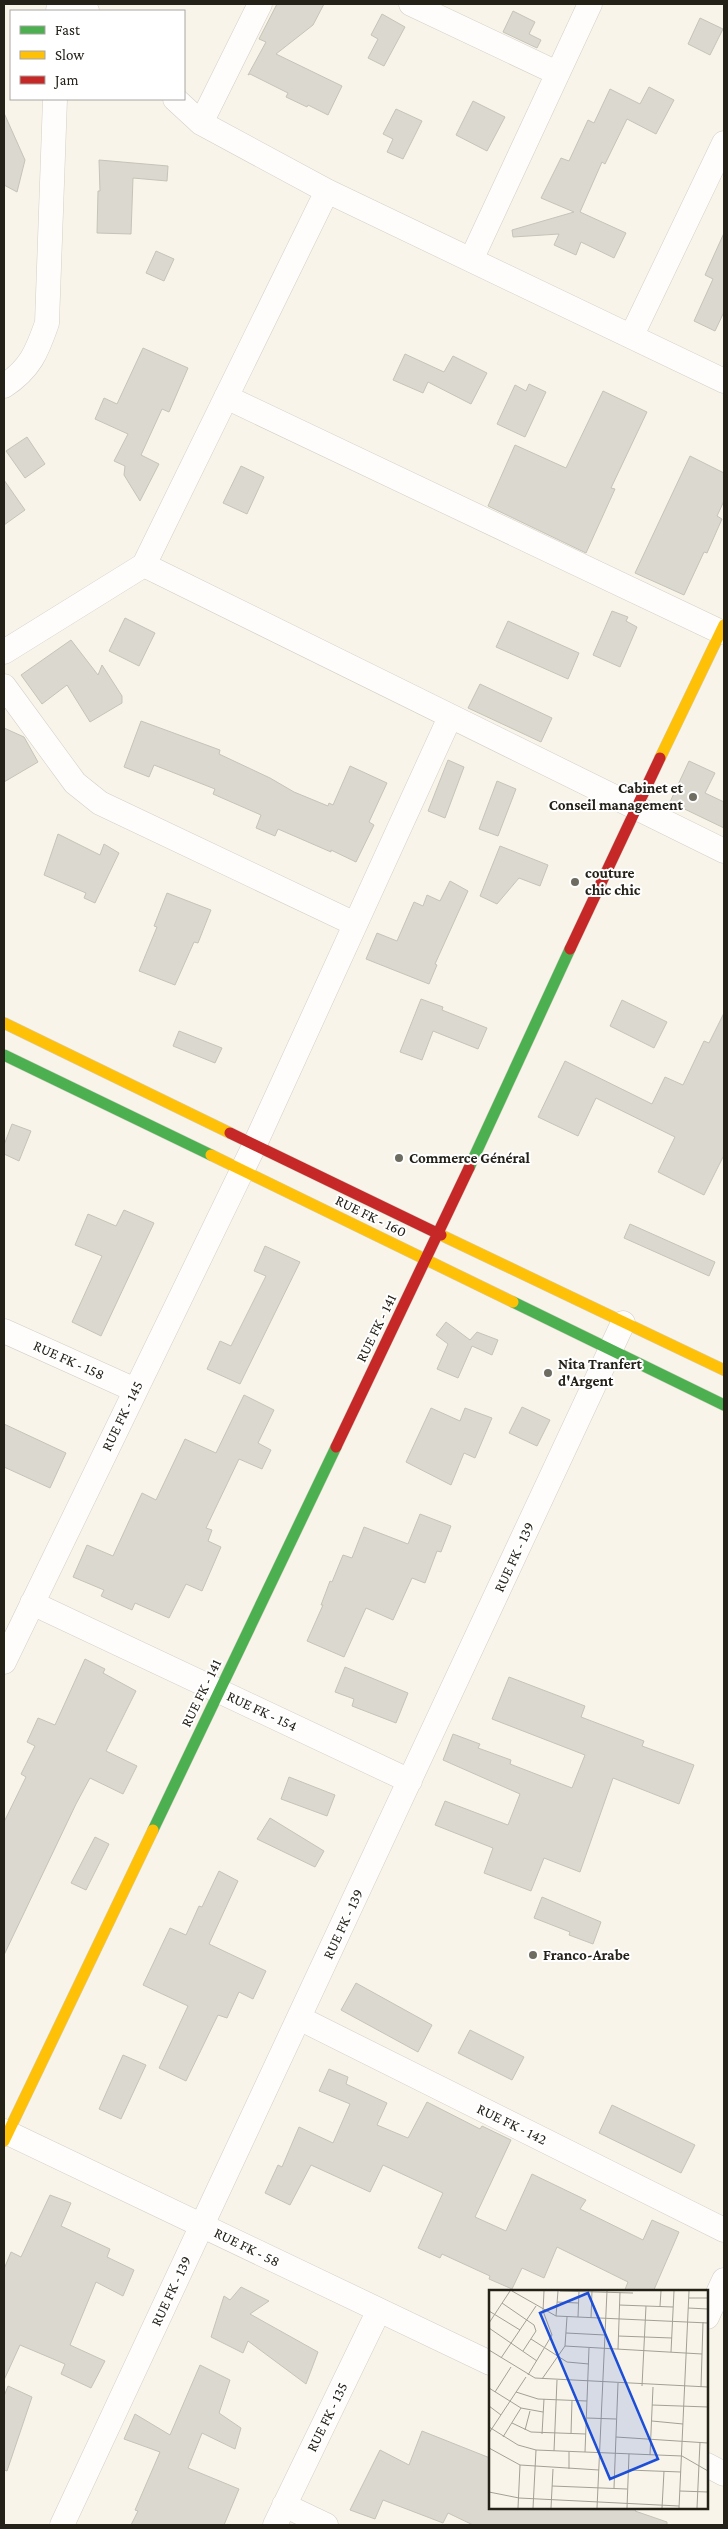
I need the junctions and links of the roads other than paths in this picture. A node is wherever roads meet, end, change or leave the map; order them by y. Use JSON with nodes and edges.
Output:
{"nodes":[{"id":1,"x":260,"y":4,"type":"edge"},
{"id":2,"x":411,"y":4,"type":"edge"},
{"id":3,"x":590,"y":4,"type":"edge"},
{"id":4,"x":557,"y":73,"type":"junction"},
{"id":5,"x":55,"y":100,"type":"edge"},
{"id":6,"x":175,"y":100,"type":"edge"},
{"id":7,"x":201,"y":123,"type":"junction"},
{"id":8,"x":724,"y":143,"type":"edge"},
{"id":9,"x":327,"y":191,"type":"junction"},
{"id":10,"x":471,"y":260,"type":"junction"},
{"id":11,"x":632,"y":335,"type":"junction"},
{"id":12,"x":724,"y":381,"type":"edge"},
{"id":13,"x":4,"y":386,"type":"edge"},
{"id":14,"x":226,"y":398,"type":"junction"},
{"id":15,"x":144,"y":565,"type":"junction"},
{"id":16,"x":722,"y":629,"type":"edge"},
{"id":17,"x":4,"y":652,"type":"edge"},
{"id":18,"x":4,"y":686,"type":"edge"},
{"id":19,"x":450,"y":716,"type":"junction"},
{"id":20,"x":636,"y":806,"type":"junction"},
{"id":21,"x":724,"y":851,"type":"edge"},
{"id":22,"x":355,"y":924,"type":"junction"},
{"id":23,"x":4,"y":1022,"type":"edge"},
{"id":24,"x":4,"y":1055,"type":"edge"},
{"id":25,"x":255,"y":1144,"type":"junction"},
{"id":26,"x":240,"y":1170,"type":"junction"},
{"id":27,"x":437,"y":1232,"type":"junction"},
{"id":28,"x":426,"y":1259,"type":"junction"},
{"id":29,"x":623,"y":1323,"type":"junction"},
{"id":30,"x":4,"y":1330,"type":"edge"},
{"id":31,"x":611,"y":1350,"type":"junction"},
{"id":32,"x":724,"y":1370,"type":"edge"},
{"id":33,"x":134,"y":1390,"type":"junction"},
{"id":34,"x":724,"y":1405,"type":"edge"},
{"id":35,"x":32,"y":1603,"type":"junction"},
{"id":36,"x":4,"y":1662,"type":"edge"},
{"id":37,"x":219,"y":1691,"type":"junction"},
{"id":38,"x":410,"y":1780,"type":"junction"},
{"id":39,"x":299,"y":2018,"type":"junction"},
{"id":40,"x":5,"y":2135,"type":"edge"},
{"id":41,"x":202,"y":2225,"type":"junction"},
{"id":42,"x":724,"y":2230,"type":"edge"},
{"id":43,"x":724,"y":2280,"type":"edge"},
{"id":44,"x":379,"y":2310,"type":"junction"},
{"id":45,"x":708,"y":2315,"type":"edge"},
{"id":46,"x":489,"y":2363,"type":"edge"},
{"id":47,"x":708,"y":2466,"type":"edge"},
{"id":48,"x":724,"y":2474,"type":"edge"},
{"id":49,"x":279,"y":2515,"type":"edge"},
{"id":50,"x":62,"y":2525,"type":"edge"},
{"id":51,"x":326,"y":2525,"type":"edge"}],
"edges":[{"from":1,"to":7,"type":"street"},
{"from":2,"to":4,"type":"street"},
{"from":3,"to":4,"type":"street"},
{"from":4,"to":10,"type":"street"},
{"from":5,"to":13,"type":"street"},
{"from":6,"to":7,"type":"street"},
{"from":7,"to":9,"type":"street"},
{"from":8,"to":11,"type":"street"},
{"from":9,"to":10,"type":"street"},
{"from":9,"to":14,"type":"street"},
{"from":10,"to":11,"type":"street"},
{"from":11,"to":12,"type":"street"},
{"from":14,"to":15,"type":"street"},
{"from":14,"to":16,"type":"street"},
{"from":15,"to":17,"type":"street"},
{"from":15,"to":19,"type":"street"},
{"from":16,"to":20,"type":"street","name":"RUE FK - 141"},
{"from":18,"to":22,"type":"street"},
{"from":19,"to":20,"type":"street"},
{"from":19,"to":22,"type":"street","name":"RUE FK - 145"},
{"from":20,"to":21,"type":"street"},
{"from":20,"to":27,"type":"street","name":"RUE FK - 141"},
{"from":22,"to":25,"type":"street","name":"RUE FK - 145"},
{"from":23,"to":25,"type":"street","name":"RUE FK - 160"},
{"from":24,"to":26,"type":"street","name":"RUE FK - 160"},
{"from":25,"to":26,"type":"street","name":"RUE FK - 145"},
{"from":25,"to":27,"type":"street","name":"RUE FK - 160"},
{"from":26,"to":28,"type":"street","name":"RUE FK - 160"},
{"from":26,"to":33,"type":"street","name":"RUE FK - 145"},
{"from":27,"to":28,"type":"street","name":"RUE FK - 141"},
{"from":27,"to":29,"type":"street","name":"RUE FK - 160"},
{"from":28,"to":31,"type":"street","name":"RUE FK - 160"},
{"from":28,"to":37,"type":"street","name":"RUE FK - 141"},
{"from":29,"to":31,"type":"street","name":"RUE FK - 139"},
{"from":29,"to":32,"type":"street","name":"RUE FK - 160"},
{"from":30,"to":33,"type":"street","name":"RUE FK - 158"},
{"from":31,"to":34,"type":"street","name":"RUE FK - 160"},
{"from":31,"to":38,"type":"street","name":"RUE FK - 139"},
{"from":33,"to":35,"type":"street","name":"RUE FK - 145"},
{"from":35,"to":36,"type":"street","name":"RUE FK - 145"},
{"from":35,"to":37,"type":"street","name":"RUE FK - 154"},
{"from":37,"to":38,"type":"street","name":"RUE FK - 154"},
{"from":37,"to":40,"type":"street","name":"RUE FK - 141"},
{"from":38,"to":39,"type":"street","name":"RUE FK - 139"},
{"from":39,"to":41,"type":"street","name":"RUE FK - 139"},
{"from":39,"to":42,"type":"street","name":"RUE FK - 142"},
{"from":40,"to":41,"type":"street","name":"RUE FK - 58"},
{"from":41,"to":44,"type":"street","name":"RUE FK - 58"},
{"from":41,"to":50,"type":"street","name":"RUE FK - 139"},
{"from":43,"to":45,"type":"street"},
{"from":44,"to":46,"type":"street","name":"RUE FK - 58"},
{"from":44,"to":49,"type":"street","name":"RUE FK - 135"},
{"from":47,"to":48,"type":"street"},
{"from":49,"to":51,"type":"street"}]}
